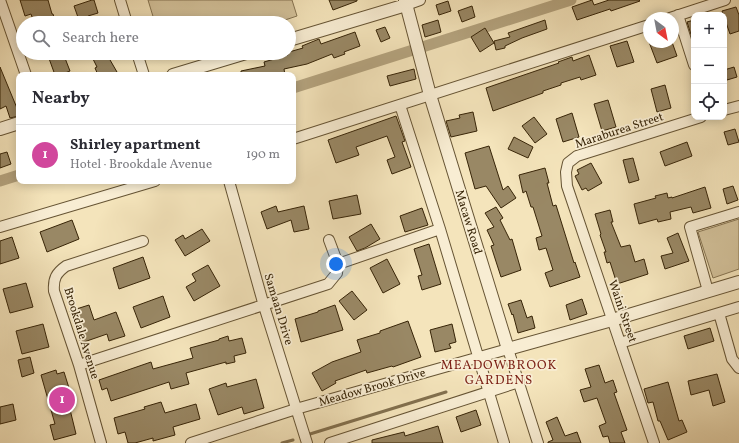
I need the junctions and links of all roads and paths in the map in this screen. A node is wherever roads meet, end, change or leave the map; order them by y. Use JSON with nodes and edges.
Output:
{"nodes":[{"id":1,"x":0,"y":0,"type":"edge"},
{"id":2,"x":120,"y":0,"type":"edge"},
{"id":3,"x":420,"y":0,"type":"edge"},
{"id":4,"x":725,"y":0,"type":"edge"},
{"id":5,"x":405,"y":2,"type":"edge"},
{"id":6,"x":679,"y":15,"type":"edge"},
{"id":7,"x":126,"y":16,"type":"edge"},
{"id":8,"x":643,"y":27,"type":"edge"},
{"id":9,"x":679,"y":29,"type":"edge"},
{"id":10,"x":296,"y":38,"type":"edge"},
{"id":11,"x":16,"y":46,"type":"edge"},
{"id":12,"x":691,"y":58,"type":"edge"},
{"id":13,"x":21,"y":60,"type":"edge"},
{"id":14,"x":139,"y":60,"type":"edge"},
{"id":15,"x":223,"y":60,"type":"edge"},
{"id":16,"x":25,"y":72,"type":"edge"},
{"id":17,"x":143,"y":72,"type":"edge"},
{"id":18,"x":183,"y":72,"type":"edge"},
{"id":19,"x":430,"y":95,"type":"junction"},
{"id":20,"x":400,"y":105,"type":"junction"},
{"id":21,"x":739,"y":106,"type":"edge"},
{"id":22,"x":727,"y":109,"type":"edge"},
{"id":23,"x":691,"y":120,"type":"edge"},
{"id":24,"x":16,"y":124,"type":"edge"},
{"id":25,"x":0,"y":129,"type":"edge"},
{"id":26,"x":296,"y":138,"type":"edge"},
{"id":27,"x":144,"y":184,"type":"edge"},
{"id":28,"x":230,"y":184,"type":"edge"},
{"id":29,"x":567,"y":186,"type":"joint"},
{"id":30,"x":739,"y":212,"type":"edge"},
{"id":31,"x":0,"y":227,"type":"edge"},
{"id":32,"x":440,"y":229,"type":"junction"},
{"id":33,"x":329,"y":240,"type":"dead end"},
{"id":34,"x":144,"y":241,"type":"dead end"},
{"id":35,"x":338,"y":264,"type":"junction"},
{"id":36,"x":739,"y":282,"type":"edge"},
{"id":37,"x":708,"y":292,"type":"junction"},
{"id":38,"x":264,"y":306,"type":"junction"},
{"id":39,"x":739,"y":307,"type":"edge"},
{"id":40,"x":719,"y":313,"type":"junction"},
{"id":41,"x":612,"y":320,"type":"junction"},
{"id":42,"x":620,"y":343,"type":"junction"},
{"id":43,"x":508,"y":349,"type":"junction"},
{"id":44,"x":478,"y":357,"type":"junction"},
{"id":45,"x":79,"y":365,"type":"junction"},
{"id":46,"x":739,"y":368,"type":"edge"},
{"id":47,"x":519,"y":382,"type":"junction"},
{"id":48,"x":489,"y":392,"type":"junction"},
{"id":49,"x":296,"y":409,"type":"junction"},
{"id":50,"x":102,"y":443,"type":"edge"},
{"id":51,"x":191,"y":443,"type":"edge"},
{"id":52,"x":307,"y":443,"type":"edge"},
{"id":53,"x":330,"y":443,"type":"edge"},
{"id":54,"x":504,"y":443,"type":"edge"},
{"id":55,"x":538,"y":443,"type":"edge"},
{"id":56,"x":654,"y":443,"type":"edge"}],
"edges":[{"from":1,"to":11,"type":"street"},
{"from":2,"to":7,"type":"street"},
{"from":3,"to":5,"type":"street"},
{"from":4,"to":6,"type":"street"},
{"from":5,"to":10,"type":"street"},
{"from":5,"to":19,"type":"street","name":"Macaw Road"},
{"from":8,"to":19,"type":"street"},
{"from":9,"to":12,"type":"street"},
{"from":13,"to":16,"type":"street"},
{"from":14,"to":17,"type":"street"},
{"from":15,"to":18,"type":"street"},
{"from":19,"to":20,"type":"street"},
{"from":19,"to":43,"type":"street","name":"Macaw Road"},
{"from":20,"to":26,"type":"street"},
{"from":20,"to":32,"type":"street"},
{"from":21,"to":22,"type":"street"},
{"from":23,"to":29,"type":"street","name":"Maraburea Street"},
{"from":24,"to":25,"type":"street"},
{"from":27,"to":31,"type":"street"},
{"from":28,"to":38,"type":"street","name":"Samaan Drive"},
{"from":29,"to":41,"type":"street","name":"Waini Street"},
{"from":30,"to":37,"type":"street"},
{"from":32,"to":35,"type":"street"},
{"from":32,"to":44,"type":"street"},
{"from":33,"to":35,"type":"street"},
{"from":34,"to":45,"type":"street","name":"Brookdale Avenue"},
{"from":35,"to":38,"type":"street"},
{"from":36,"to":37,"type":"street","name":"Meadow Brook Drive"},
{"from":37,"to":41,"type":"street","name":"Meadow Brook Drive"},
{"from":38,"to":45,"type":"street"},
{"from":38,"to":49,"type":"street","name":"Samaan Drive"},
{"from":39,"to":40,"type":"street"},
{"from":40,"to":42,"type":"street"},
{"from":40,"to":46,"type":"street"},
{"from":41,"to":42,"type":"street","name":"Waini Street"},
{"from":41,"to":43,"type":"street","name":"Meadow Brook Drive"},
{"from":42,"to":56,"type":"street","name":"Waini Street"},
{"from":43,"to":44,"type":"street","name":"Meadow Brook Drive"},
{"from":43,"to":47,"type":"street","name":"Macaw Road"},
{"from":44,"to":48,"type":"street"},
{"from":44,"to":49,"type":"street","name":"Meadow Brook Drive"},
{"from":45,"to":50,"type":"street","name":"Brookdale Avenue"},
{"from":47,"to":48,"type":"street"},
{"from":47,"to":55,"type":"street","name":"Macaw Road"},
{"from":48,"to":53,"type":"street"},
{"from":48,"to":54,"type":"street"},
{"from":49,"to":51,"type":"street","name":"Meadow Brook Drive"},
{"from":49,"to":52,"type":"street","name":"Samaan Drive"}]}
